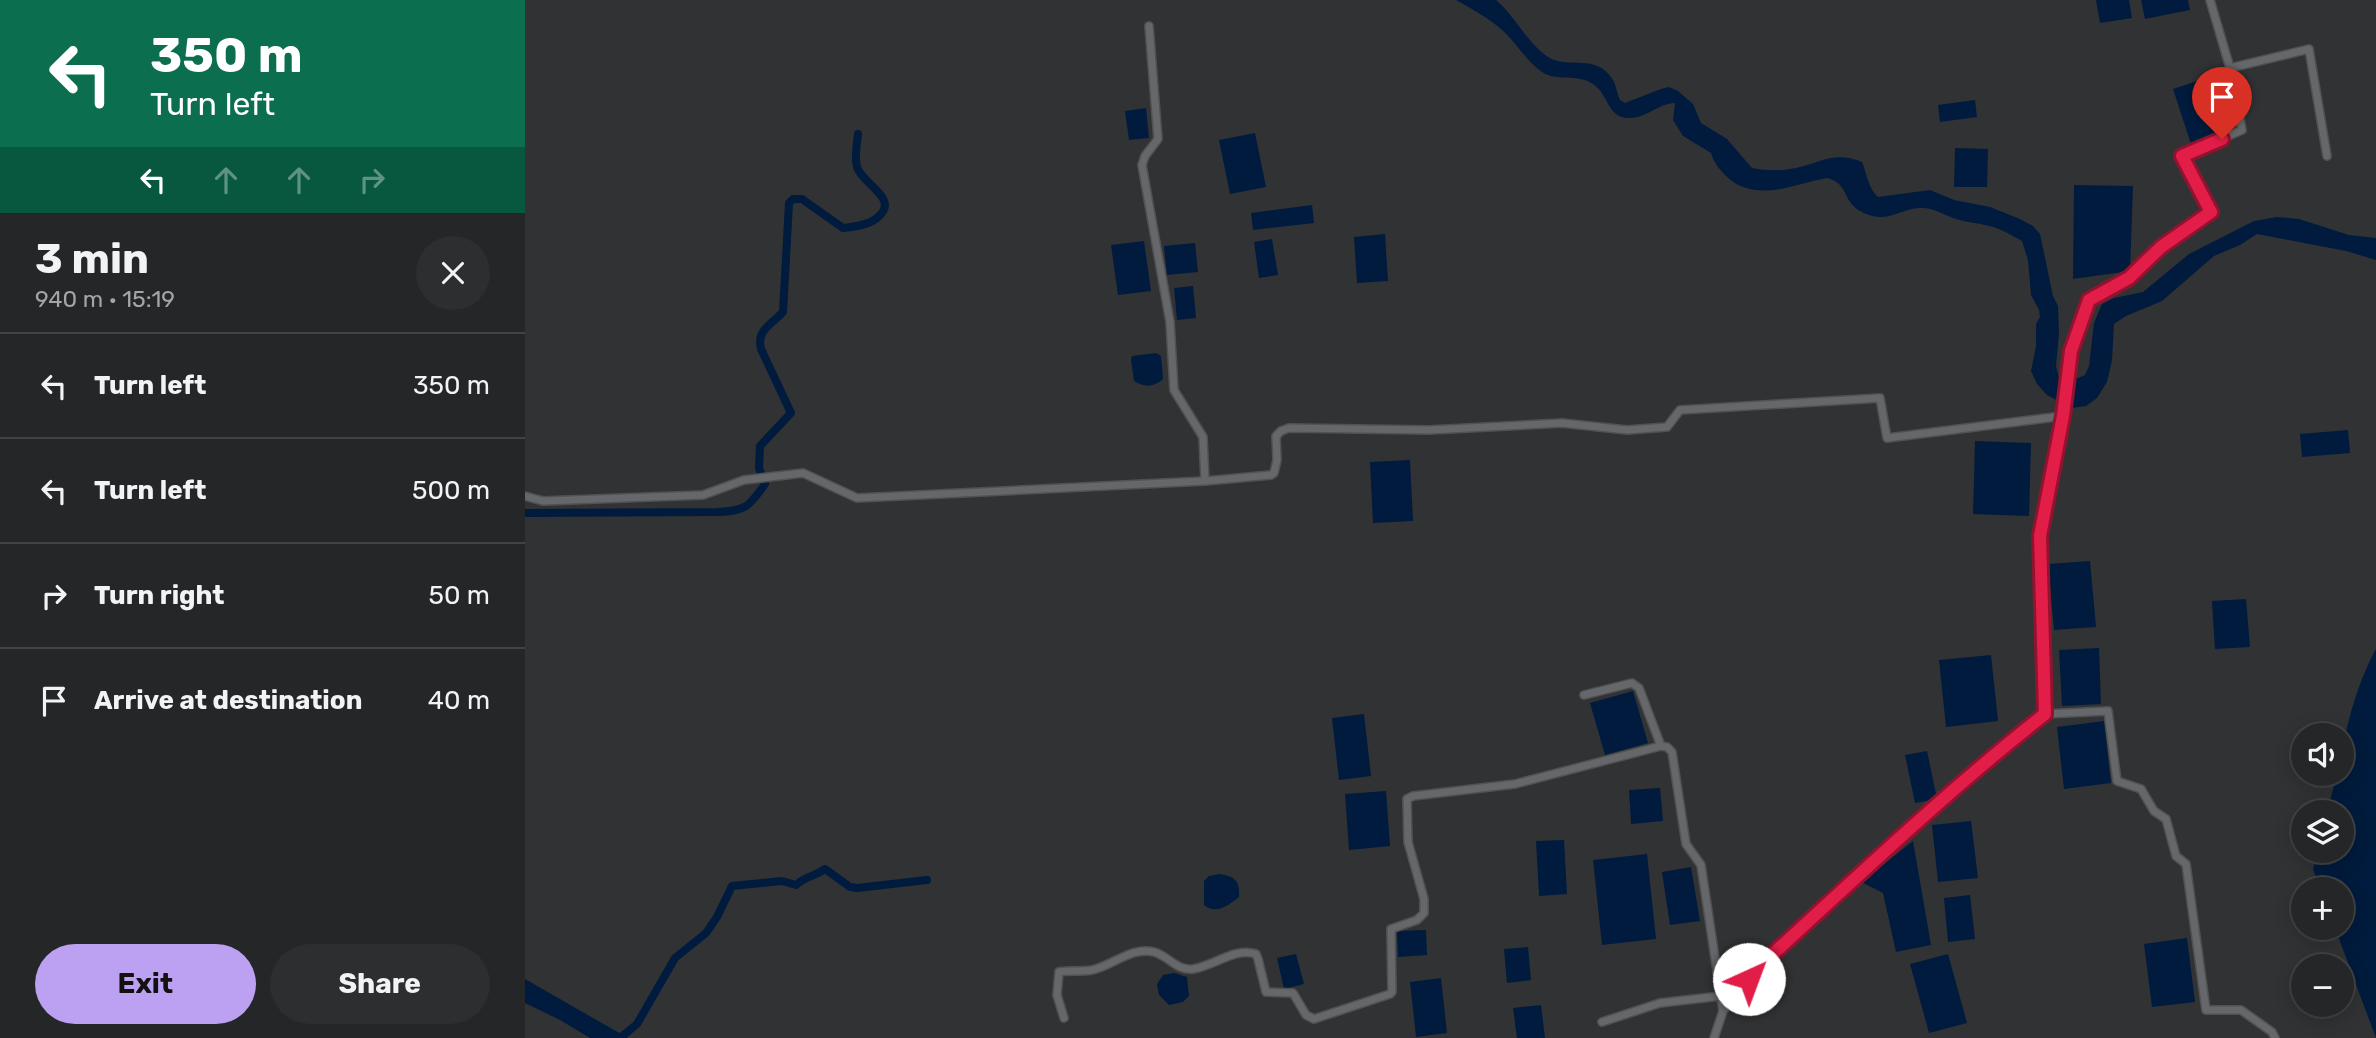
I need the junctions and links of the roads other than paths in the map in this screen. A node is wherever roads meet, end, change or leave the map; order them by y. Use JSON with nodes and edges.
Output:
{"nodes":[{"id":1,"x":2210,"y":0,"type":"edge"},
{"id":2,"x":1149,"y":26,"type":"dead end"},
{"id":3,"x":2230,"y":68,"type":"junction"},
{"id":4,"x":2327,"y":156,"type":"dead end"},
{"id":5,"x":2063,"y":416,"type":"junction"},
{"id":6,"x":1205,"y":481,"type":"junction"},
{"id":7,"x":525,"y":496,"type":"edge"},
{"id":8,"x":1584,"y":695,"type":"dead end"},
{"id":9,"x":2045,"y":714,"type":"junction"},
{"id":10,"x":1661,"y":746,"type":"junction"},
{"id":11,"x":1721,"y":996,"type":"junction"},
{"id":12,"x":1723,"y":1011,"type":"junction"},
{"id":13,"x":1064,"y":1018,"type":"dead end"},
{"id":14,"x":1602,"y":1022,"type":"dead end"},
{"id":15,"x":1714,"y":1038,"type":"edge"},
{"id":16,"x":2274,"y":1038,"type":"edge"}],
"edges":[{"from":1,"to":3,"type":"street"},
{"from":2,"to":6,"type":"street"},
{"from":3,"to":4,"type":"street"},
{"from":3,"to":5,"type":"street"},
{"from":5,"to":6,"type":"street"},
{"from":5,"to":9,"type":"street"},
{"from":6,"to":7,"type":"street"},
{"from":8,"to":10,"type":"street"},
{"from":9,"to":12,"type":"street"},
{"from":9,"to":16,"type":"street"},
{"from":10,"to":11,"type":"street"},
{"from":10,"to":13,"type":"street"},
{"from":11,"to":12,"type":"street"},
{"from":11,"to":14,"type":"street"},
{"from":12,"to":15,"type":"street"}]}
